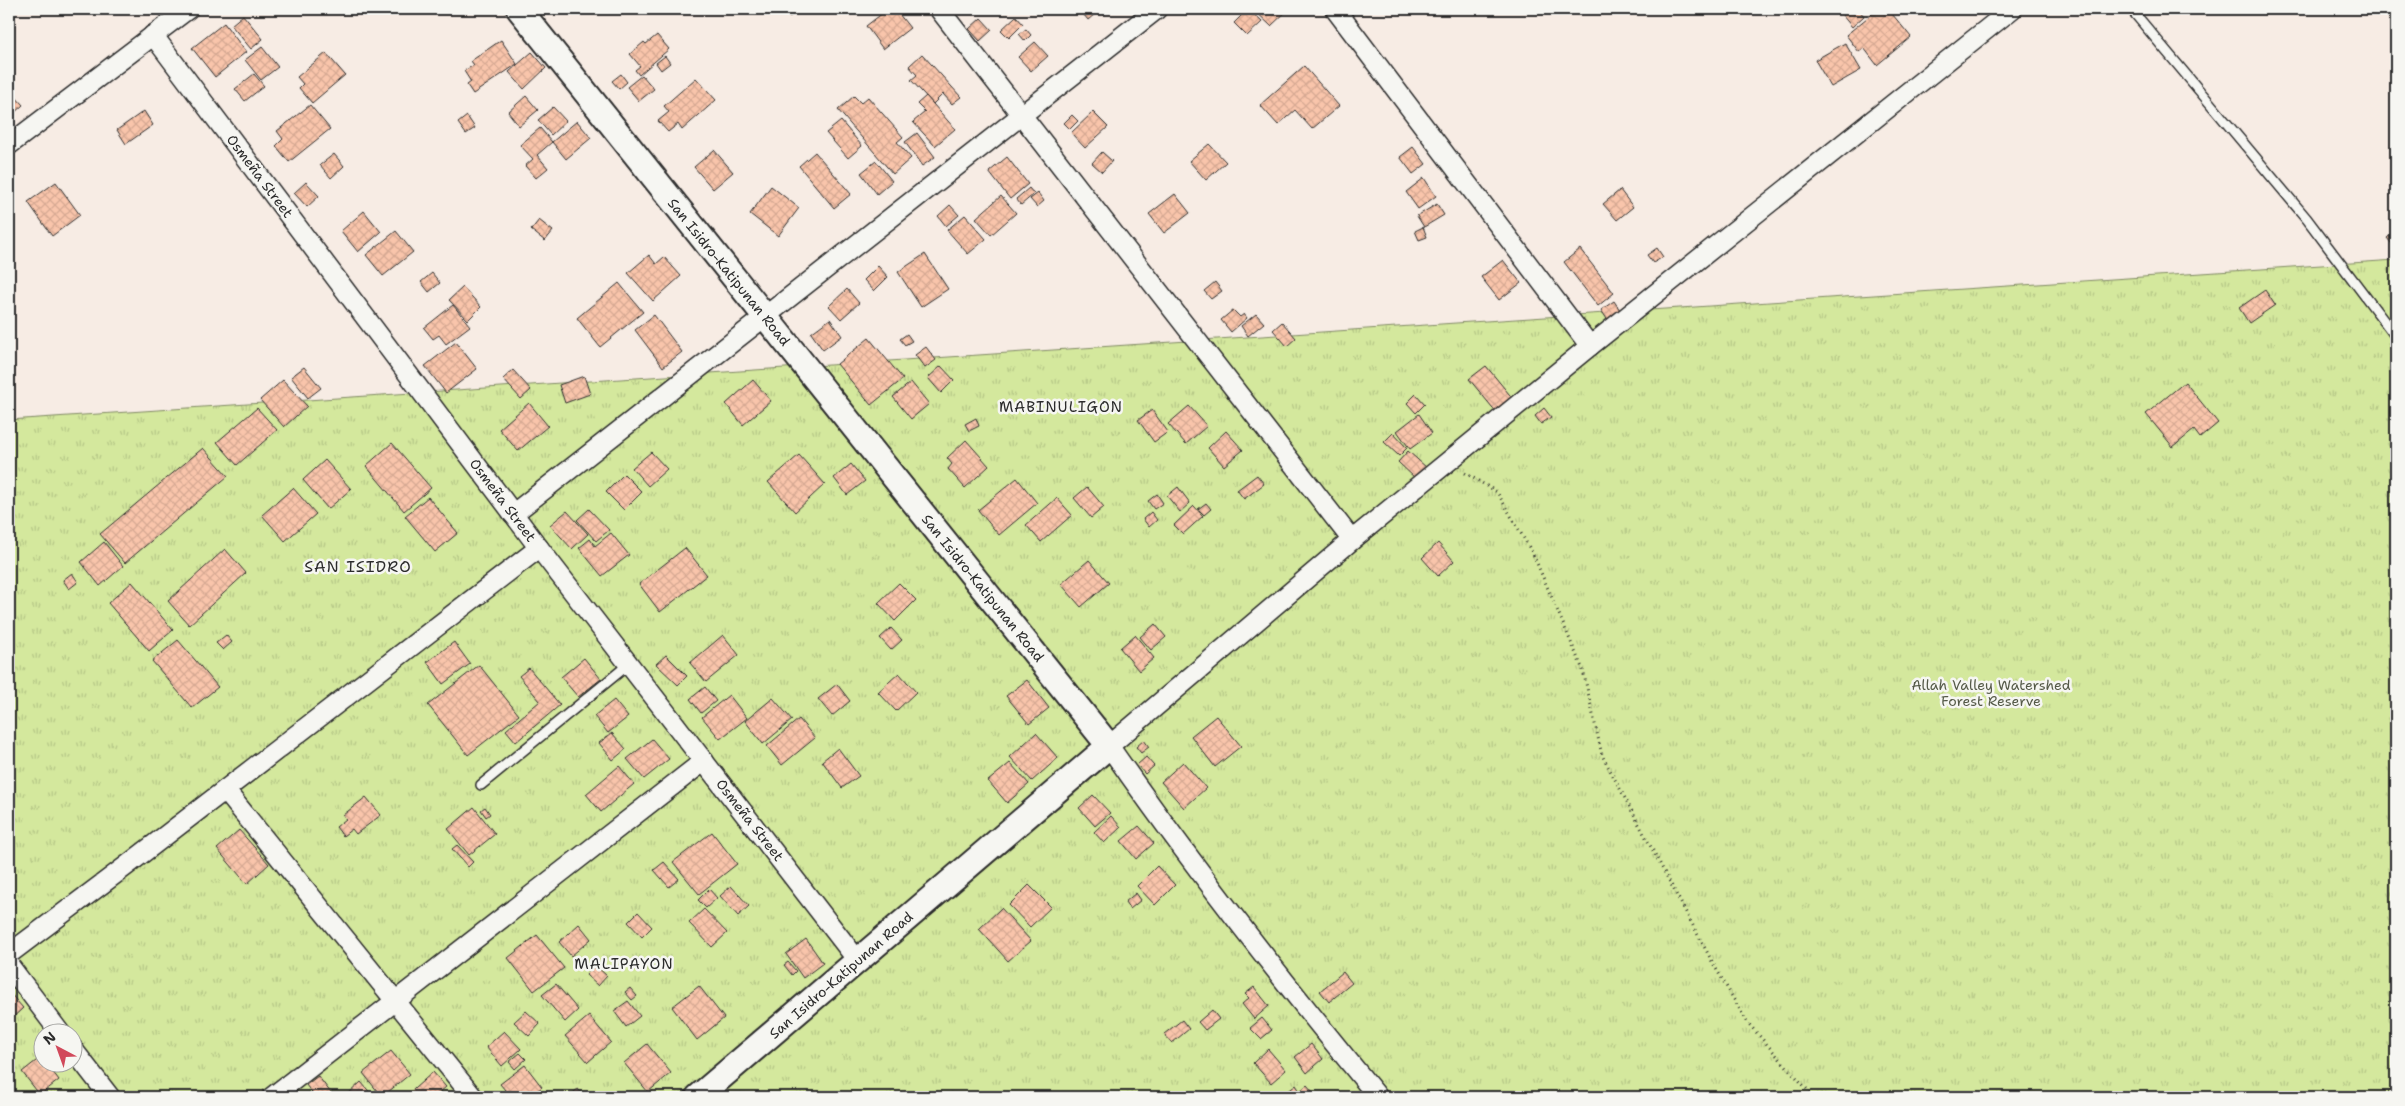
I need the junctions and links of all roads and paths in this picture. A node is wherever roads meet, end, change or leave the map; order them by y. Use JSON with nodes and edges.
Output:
{"nodes":[{"id":1,"x":188,"y":9,"type":"edge"},
{"id":2,"x":519,"y":9,"type":"edge"},
{"id":3,"x":939,"y":9,"type":"edge"},
{"id":4,"x":1157,"y":9,"type":"edge"},
{"id":5,"x":1335,"y":9,"type":"edge"},
{"id":6,"x":2012,"y":9,"type":"edge"},
{"id":7,"x":2132,"y":9,"type":"edge"},
{"id":8,"x":154,"y":34,"type":"junction"},
{"id":9,"x":1022,"y":115,"type":"junction"},
{"id":10,"x":9,"y":145,"type":"edge"},
{"id":11,"x":764,"y":317,"type":"junction"},
{"id":12,"x":2396,"y":336,"type":"edge"},
{"id":13,"x":1590,"y":346,"type":"junction"},
{"id":14,"x":1447,"y":462,"type":"junction"},
{"id":15,"x":513,"y":514,"type":"junction"},
{"id":16,"x":1352,"y":540,"type":"junction"},
{"id":17,"x":539,"y":548,"type":"junction"},
{"id":18,"x":629,"y":664,"type":"junction"},
{"id":19,"x":1109,"y":746,"type":"junction"},
{"id":20,"x":704,"y":761,"type":"junction"},
{"id":21,"x":481,"y":785,"type":"dead end"},
{"id":22,"x":225,"y":790,"type":"junction"},
{"id":23,"x":9,"y":954,"type":"edge"},
{"id":24,"x":858,"y":961,"type":"junction"},
{"id":25,"x":9,"y":965,"type":"edge"},
{"id":26,"x":396,"y":1001,"type":"junction"},
{"id":27,"x":53,"y":1024,"type":"edge"},
{"id":28,"x":82,"y":1061,"type":"edge"},
{"id":29,"x":110,"y":1097,"type":"edge"},
{"id":30,"x":272,"y":1097,"type":"edge"},
{"id":31,"x":473,"y":1097,"type":"edge"},
{"id":32,"x":698,"y":1097,"type":"edge"},
{"id":33,"x":1378,"y":1097,"type":"edge"},
{"id":34,"x":1814,"y":1097,"type":"edge"}],
"edges":[{"from":1,"to":8,"type":"street"},
{"from":2,"to":11,"type":"street","name":"San Isidro-Katipunan Road"},
{"from":3,"to":9,"type":"street"},
{"from":4,"to":9,"type":"street"},
{"from":5,"to":13,"type":"street"},
{"from":6,"to":13,"type":"street"},
{"from":7,"to":12,"type":"lane"},
{"from":8,"to":10,"type":"street"},
{"from":8,"to":15,"type":"street","name":"Osmeña Street"},
{"from":9,"to":11,"type":"street"},
{"from":9,"to":16,"type":"street"},
{"from":11,"to":15,"type":"street"},
{"from":11,"to":19,"type":"street","name":"San Isidro-Katipunan Road"},
{"from":13,"to":14,"type":"street"},
{"from":14,"to":16,"type":"street"},
{"from":14,"to":34,"type":"path"},
{"from":15,"to":17,"type":"street","name":"Osmeña Street"},
{"from":16,"to":19,"type":"street"},
{"from":17,"to":18,"type":"street","name":"Osmeña Street"},
{"from":17,"to":22,"type":"street"},
{"from":18,"to":20,"type":"street","name":"Osmeña Street"},
{"from":18,"to":21,"type":"lane"},
{"from":19,"to":24,"type":"street","name":"San Isidro-Katipunan Road"},
{"from":19,"to":33,"type":"street"},
{"from":20,"to":24,"type":"street","name":"Osmeña Street"},
{"from":20,"to":26,"type":"street"},
{"from":22,"to":23,"type":"street"},
{"from":22,"to":26,"type":"street"},
{"from":24,"to":32,"type":"street","name":"San Isidro-Katipunan Road"},
{"from":25,"to":27,"type":"street"},
{"from":26,"to":30,"type":"street"},
{"from":26,"to":31,"type":"street"},
{"from":28,"to":29,"type":"street"}]}
